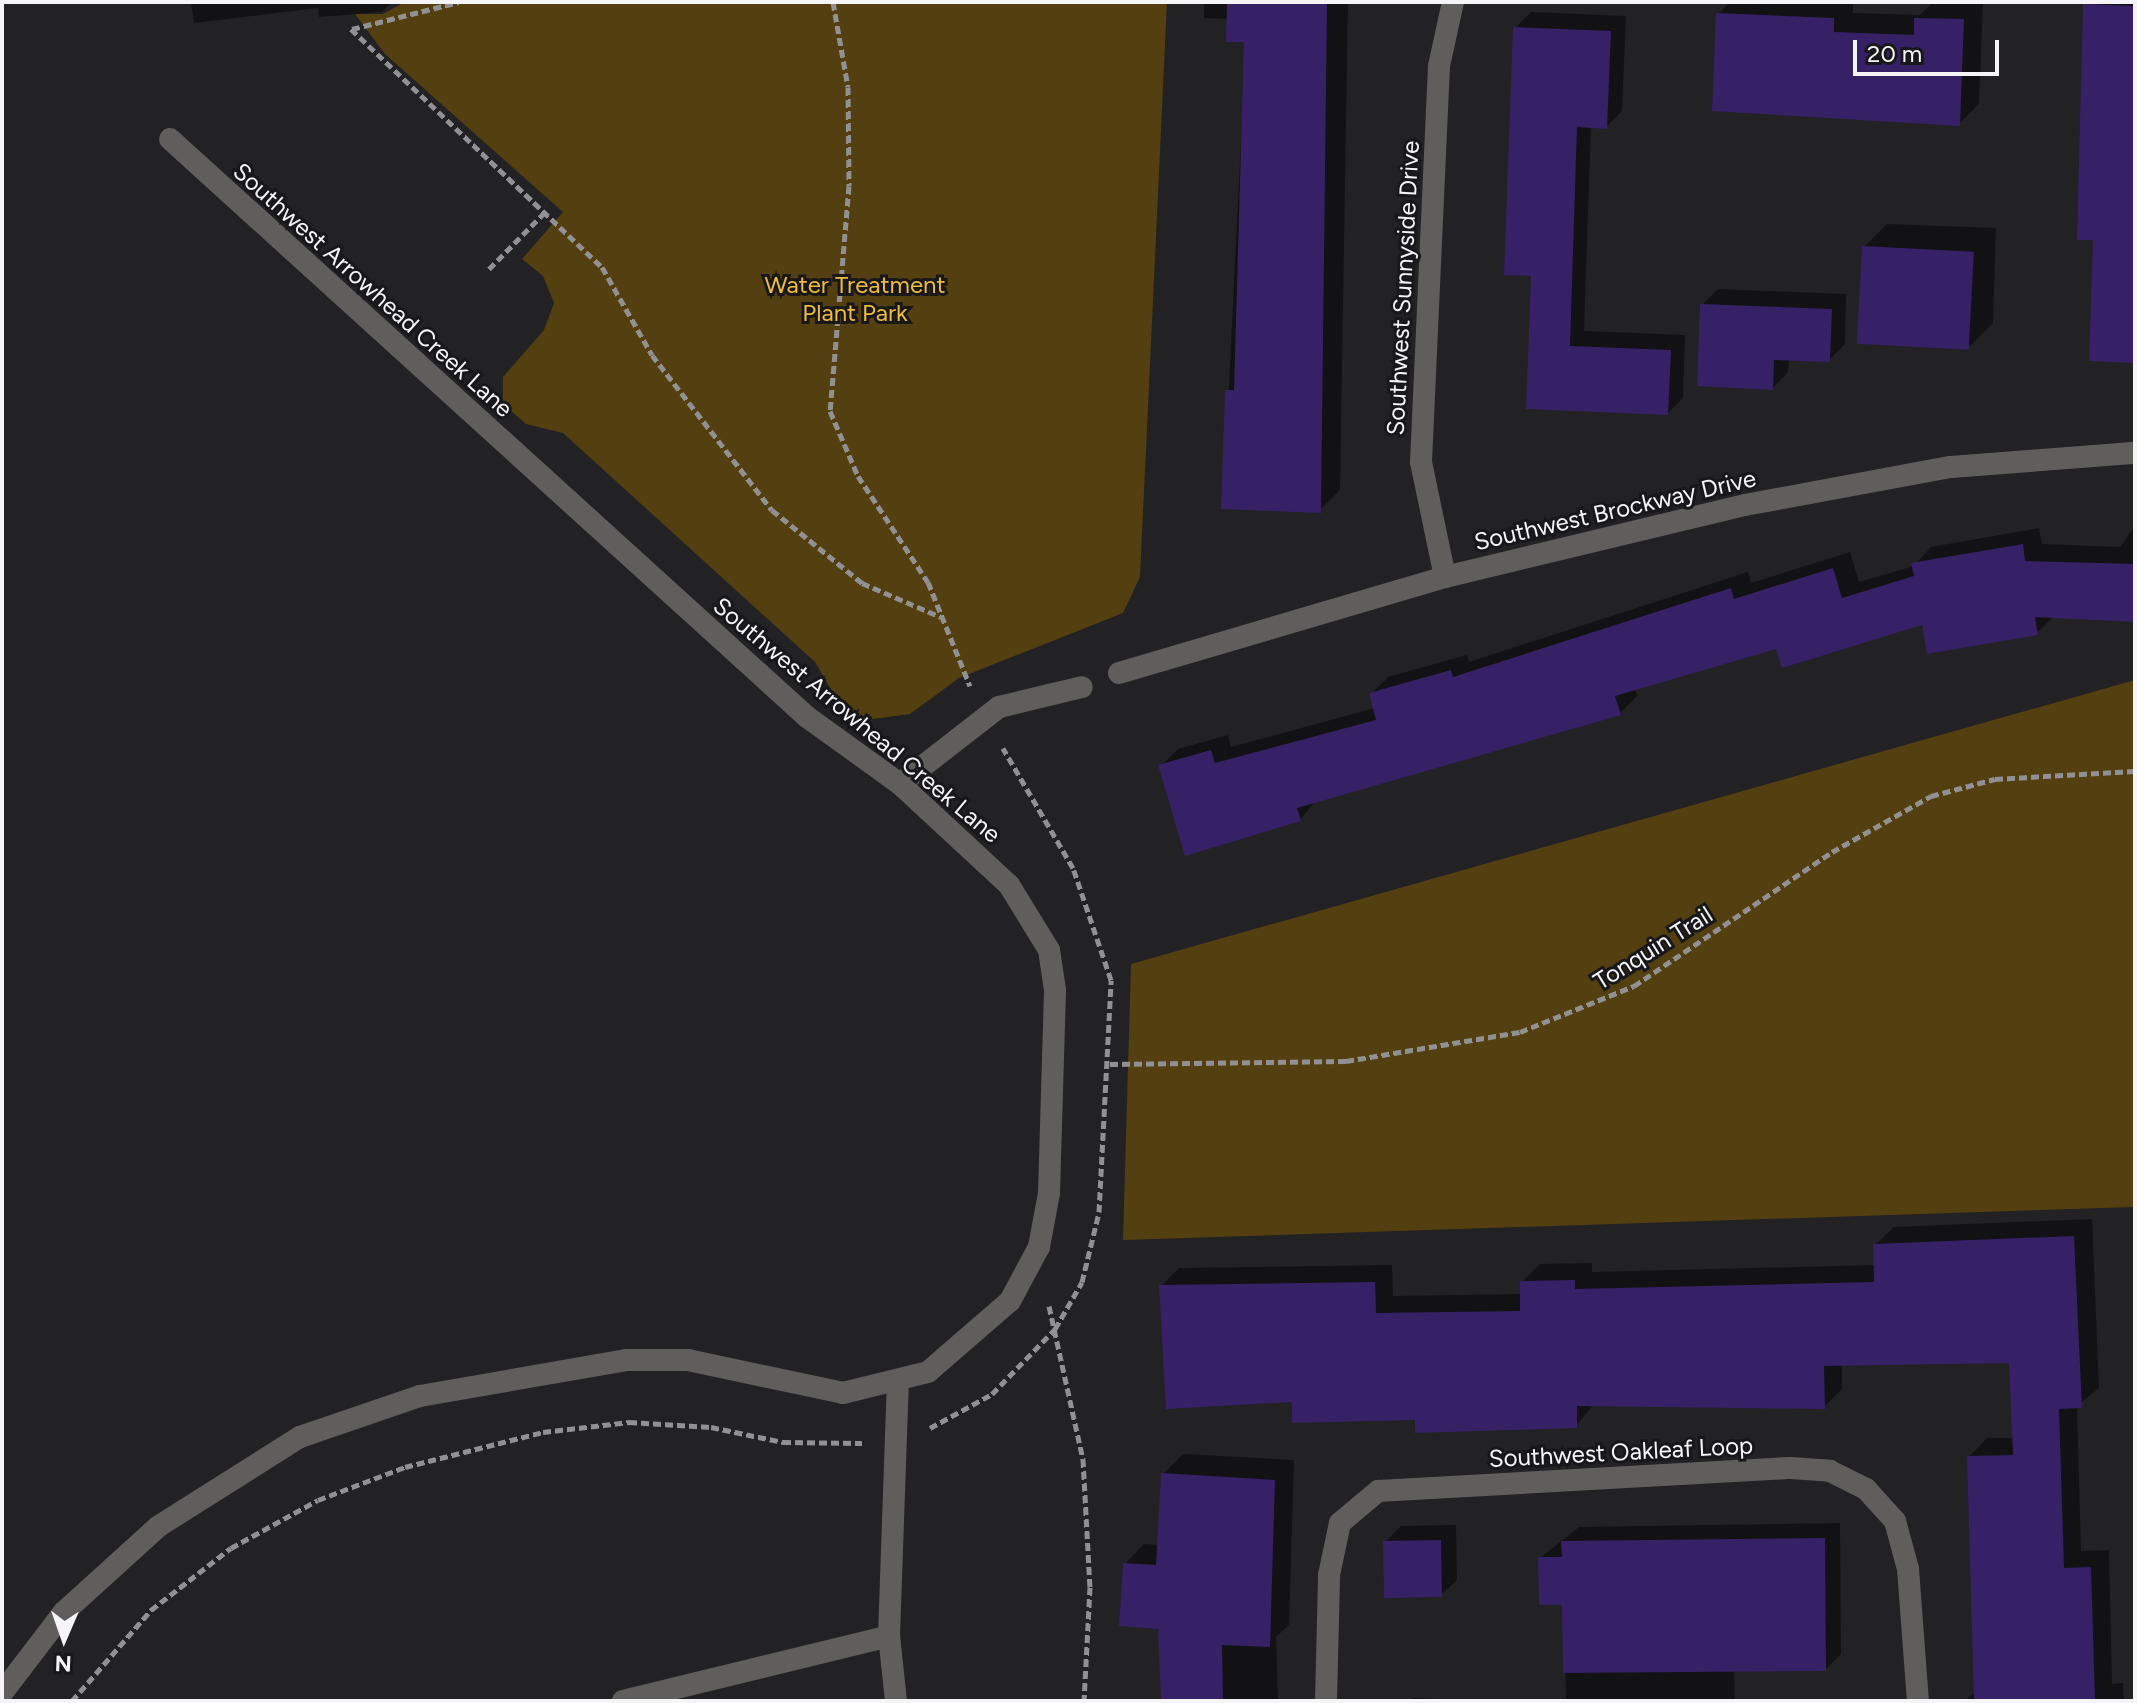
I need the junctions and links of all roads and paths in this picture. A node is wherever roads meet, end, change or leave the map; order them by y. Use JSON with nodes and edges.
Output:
{"nodes":[{"id":1,"x":459,"y":2,"type":"edge"},
{"id":2,"x":833,"y":2,"type":"edge"},
{"id":3,"x":1453,"y":2,"type":"edge"},
{"id":4,"x":170,"y":139,"type":"dead end"},
{"id":5,"x":546,"y":211,"type":"junction"},
{"id":6,"x":489,"y":269,"type":"dead end"},
{"id":7,"x":2135,"y":453,"type":"edge"},
{"id":8,"x":1445,"y":577,"type":"junction"},
{"id":9,"x":942,"y":618,"type":"junction"},
{"id":10,"x":1119,"y":673,"type":"dead end"},
{"id":11,"x":966,"y":677,"type":"dead end"},
{"id":12,"x":1082,"y":687,"type":"dead end"},
{"id":13,"x":1000,"y":744,"type":"dead end"},
{"id":14,"x":2135,"y":771,"type":"edge"},
{"id":15,"x":900,"y":784,"type":"junction"},
{"id":16,"x":1110,"y":1064,"type":"junction"},
{"id":17,"x":1027,"y":1273,"type":"junction"},
{"id":18,"x":1055,"y":1329,"type":"junction"},
{"id":19,"x":898,"y":1383,"type":"junction"},
{"id":20,"x":896,"y":1438,"type":"junction"},
{"id":21,"x":889,"y":1636,"type":"junction"},
{"id":22,"x":2,"y":1693,"type":"edge"},
{"id":23,"x":72,"y":1701,"type":"edge"},
{"id":24,"x":623,"y":1701,"type":"edge"},
{"id":25,"x":896,"y":1701,"type":"edge"},
{"id":26,"x":1084,"y":1701,"type":"edge"},
{"id":27,"x":1326,"y":1701,"type":"edge"},
{"id":28,"x":1918,"y":1701,"type":"edge"}],
"edges":[{"from":1,"to":5,"type":"path"},
{"from":2,"to":9,"type":"path"},
{"from":3,"to":8,"type":"street","name":"Southwest Sunnyside Drive"},
{"from":4,"to":15,"type":"street","name":"Southwest Arrowhead Creek Lane"},
{"from":5,"to":6,"type":"path"},
{"from":5,"to":9,"type":"path"},
{"from":7,"to":8,"type":"street","name":"Southwest Brockway Drive"},
{"from":8,"to":10,"type":"street","name":"Southwest Brockway Drive"},
{"from":9,"to":11,"type":"path"},
{"from":12,"to":15,"type":"street"},
{"from":13,"to":16,"type":"path"},
{"from":14,"to":16,"type":"path","name":"Tonquin Trail"},
{"from":15,"to":17,"type":"street","name":"Southwest Arrowhead Creek Lane"},
{"from":16,"to":18,"type":"path"},
{"from":17,"to":18,"type":"path"},
{"from":17,"to":19,"type":"street","name":"Southwest Arrowhead Creek Lane"},
{"from":18,"to":20,"type":"path"},
{"from":18,"to":26,"type":"path"},
{"from":19,"to":20,"type":"street"},
{"from":19,"to":22,"type":"street","name":"Southwest Arrowhead Creek Lane"},
{"from":20,"to":21,"type":"street"},
{"from":20,"to":23,"type":"path"},
{"from":21,"to":24,"type":"street"},
{"from":21,"to":25,"type":"street"},
{"from":27,"to":28,"type":"street","name":"Southwest Oakleaf Loop"}]}
